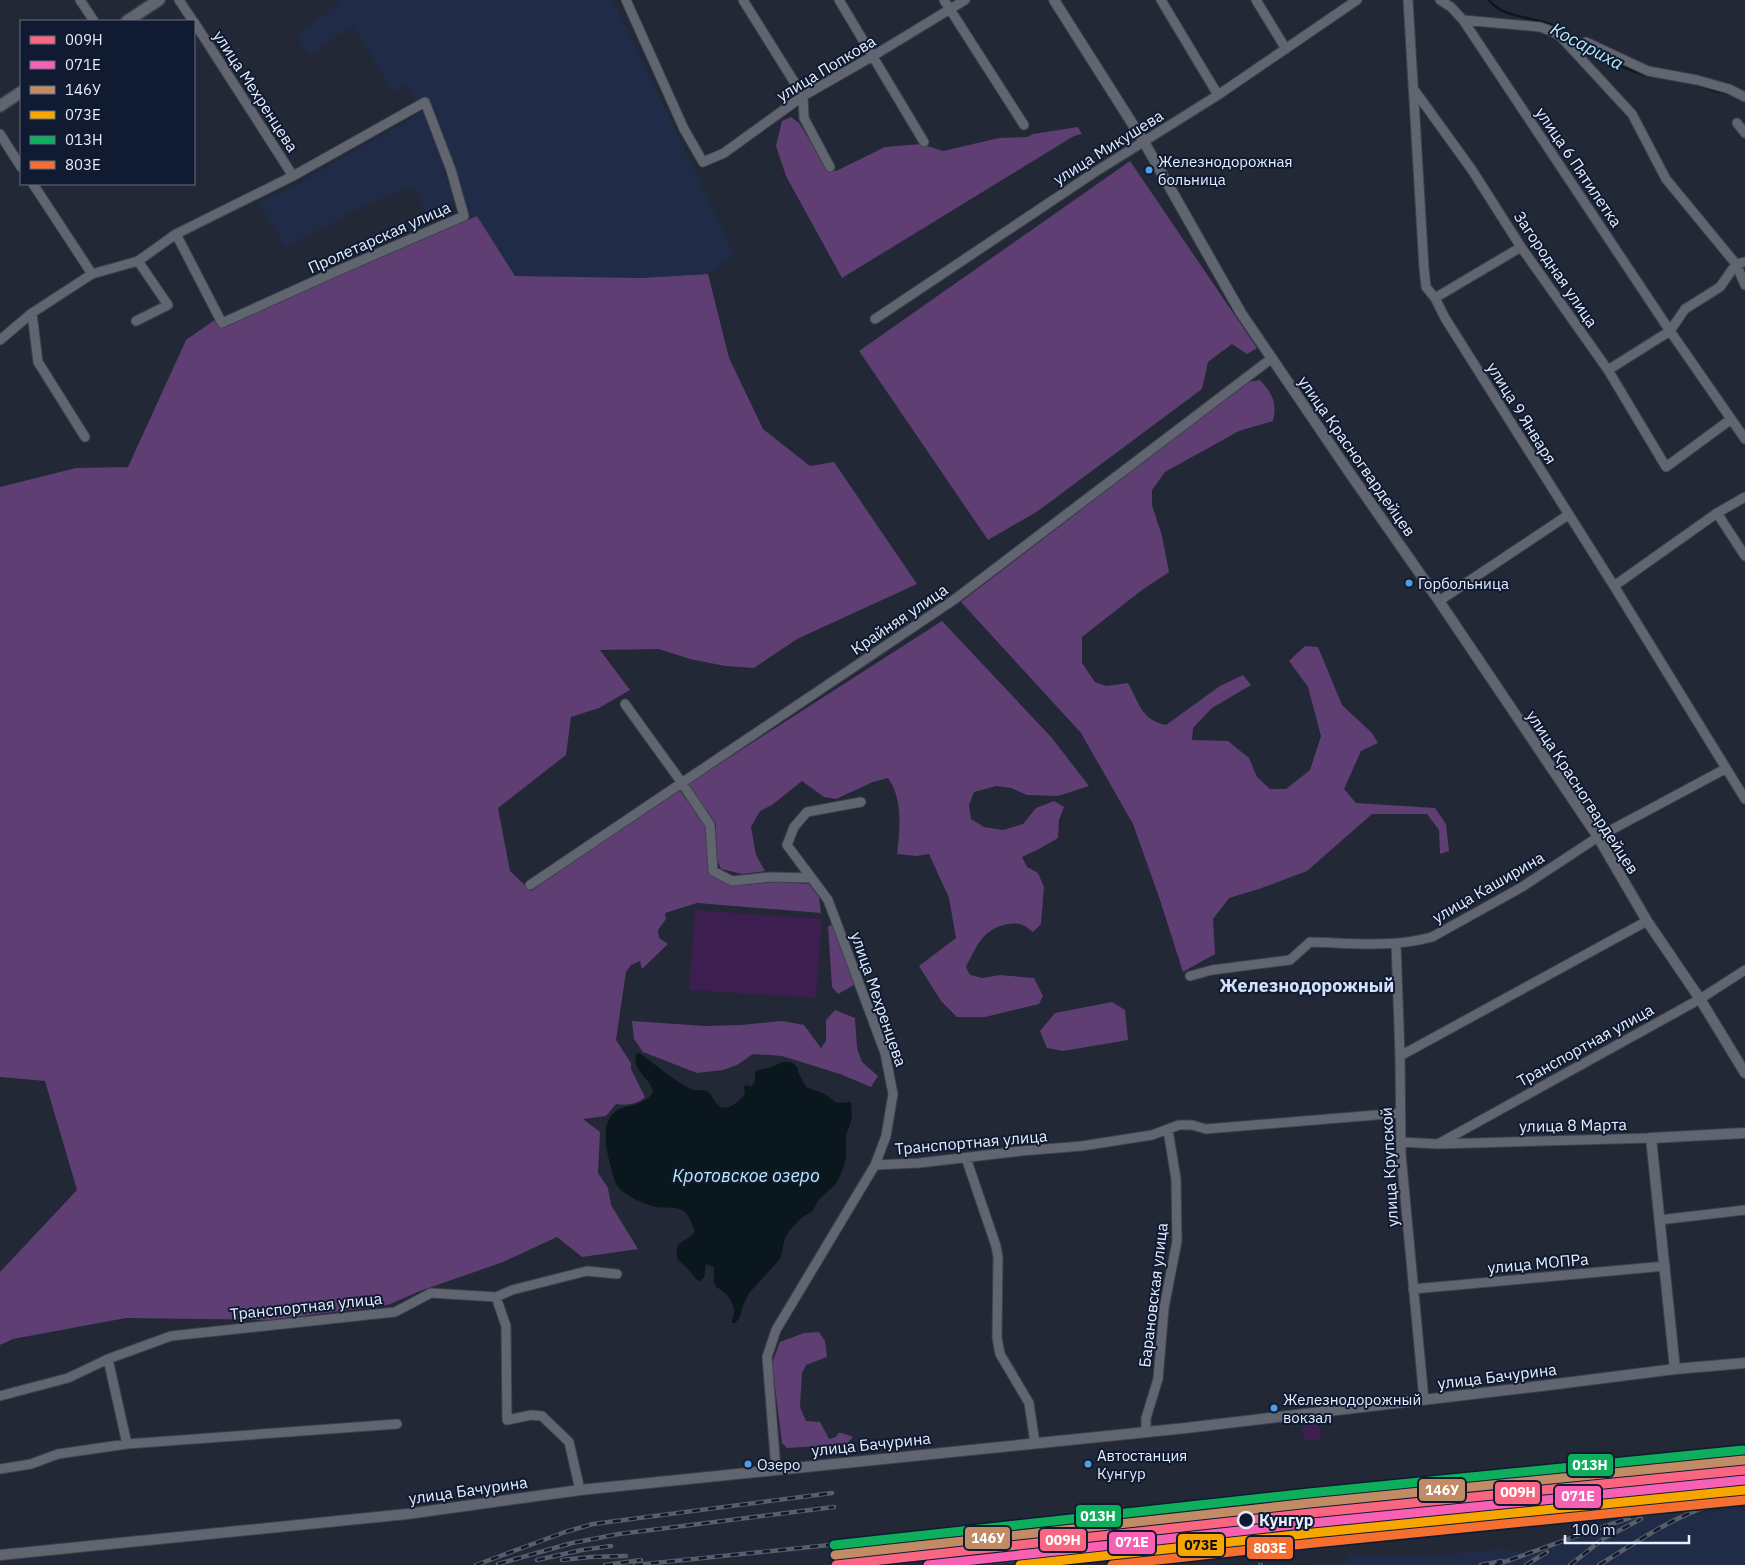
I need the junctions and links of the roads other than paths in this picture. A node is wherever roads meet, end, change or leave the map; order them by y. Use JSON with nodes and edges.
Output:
{"nodes":[{"id":1,"x":80,"y":0,"type":"edge"},
{"id":2,"x":159,"y":0,"type":"edge"},
{"id":3,"x":179,"y":0,"type":"edge"},
{"id":4,"x":626,"y":0,"type":"edge"},
{"id":5,"x":743,"y":0,"type":"edge"},
{"id":6,"x":838,"y":0,"type":"edge"},
{"id":7,"x":944,"y":0,"type":"edge"},
{"id":8,"x":965,"y":0,"type":"edge"},
{"id":9,"x":1054,"y":0,"type":"edge"},
{"id":10,"x":1161,"y":0,"type":"edge"},
{"id":11,"x":1256,"y":0,"type":"edge"},
{"id":12,"x":1357,"y":0,"type":"edge"},
{"id":13,"x":1408,"y":0,"type":"edge"},
{"id":14,"x":1440,"y":0,"type":"edge"},
{"id":15,"x":950,"y":9,"type":"junction"},
{"id":16,"x":93,"y":20,"type":"edge"},
{"id":17,"x":129,"y":20,"type":"edge"},
{"id":18,"x":192,"y":20,"type":"edge"},
{"id":19,"x":1463,"y":20,"type":"junction"},
{"id":20,"x":195,"y":25,"type":"edge"},
{"id":21,"x":1586,"y":42,"type":"dead end"},
{"id":22,"x":1286,"y":49,"type":"junction"},
{"id":23,"x":873,"y":56,"type":"junction"},
{"id":24,"x":1414,"y":91,"type":"junction"},
{"id":25,"x":20,"y":93,"type":"edge"},
{"id":26,"x":1218,"y":95,"type":"junction"},
{"id":27,"x":803,"y":96,"type":"junction"},
{"id":28,"x":1745,"y":97,"type":"edge"},
{"id":29,"x":0,"y":106,"type":"edge"},
{"id":30,"x":1737,"y":123,"type":"dead end"},
{"id":31,"x":1024,"y":125,"type":"dead end"},
{"id":32,"x":1745,"y":133,"type":"edge"},
{"id":33,"x":0,"y":134,"type":"edge"},
{"id":34,"x":924,"y":142,"type":"dead end"},
{"id":35,"x":1144,"y":142,"type":"junction"},
{"id":36,"x":20,"y":164,"type":"edge"},
{"id":37,"x":830,"y":167,"type":"dead end"},
{"id":38,"x":293,"y":176,"type":"junction"},
{"id":39,"x":34,"y":185,"type":"edge"},
{"id":40,"x":176,"y":234,"type":"junction"},
{"id":41,"x":1521,"y":247,"type":"junction"},
{"id":42,"x":138,"y":261,"type":"junction"},
{"id":43,"x":1741,"y":263,"type":"edge"},
{"id":44,"x":92,"y":274,"type":"junction"},
{"id":45,"x":1745,"y":286,"type":"edge"},
{"id":46,"x":1435,"y":298,"type":"junction"},
{"id":47,"x":32,"y":313,"type":"junction"},
{"id":48,"x":875,"y":319,"type":"dead end"},
{"id":49,"x":136,"y":320,"type":"dead end"},
{"id":50,"x":1670,"y":331,"type":"junction"},
{"id":51,"x":0,"y":340,"type":"edge"},
{"id":52,"x":1272,"y":358,"type":"junction"},
{"id":53,"x":1608,"y":370,"type":"junction"},
{"id":54,"x":1730,"y":420,"type":"junction"},
{"id":55,"x":85,"y":437,"type":"dead end"},
{"id":56,"x":1745,"y":439,"type":"edge"},
{"id":57,"x":1745,"y":497,"type":"edge"},
{"id":58,"x":1717,"y":513,"type":"junction"},
{"id":59,"x":1568,"y":515,"type":"junction"},
{"id":60,"x":1745,"y":556,"type":"edge"},
{"id":61,"x":1614,"y":586,"type":"junction"},
{"id":62,"x":1439,"y":601,"type":"junction"},
{"id":63,"x":625,"y":704,"type":"dead end"},
{"id":64,"x":1725,"y":769,"type":"junction"},
{"id":65,"x":682,"y":783,"type":"junction"},
{"id":66,"x":1745,"y":799,"type":"edge"},
{"id":67,"x":861,"y":802,"type":"dead end"},
{"id":68,"x":1598,"y":837,"type":"junction"},
{"id":69,"x":812,"y":878,"type":"junction"},
{"id":70,"x":530,"y":885,"type":"dead end"},
{"id":71,"x":1647,"y":921,"type":"junction"},
{"id":72,"x":1396,"y":944,"type":"junction"},
{"id":73,"x":1745,"y":970,"type":"edge"},
{"id":74,"x":1190,"y":976,"type":"dead end"},
{"id":75,"x":1700,"y":999,"type":"junction"},
{"id":76,"x":1400,"y":1056,"type":"junction"},
{"id":77,"x":1745,"y":1073,"type":"edge"},
{"id":78,"x":1400,"y":1113,"type":"junction"},
{"id":79,"x":1168,"y":1130,"type":"junction"},
{"id":80,"x":1745,"y":1133,"type":"edge"},
{"id":81,"x":1651,"y":1138,"type":"junction"},
{"id":82,"x":1401,"y":1142,"type":"junction"},
{"id":83,"x":1438,"y":1144,"type":"junction"},
{"id":84,"x":966,"y":1158,"type":"junction"},
{"id":85,"x":875,"y":1165,"type":"junction"},
{"id":86,"x":1745,"y":1210,"type":"edge"},
{"id":87,"x":1659,"y":1220,"type":"junction"},
{"id":88,"x":1665,"y":1266,"type":"junction"},
{"id":89,"x":617,"y":1274,"type":"dead end"},
{"id":90,"x":1414,"y":1289,"type":"junction"},
{"id":91,"x":496,"y":1297,"type":"junction"},
{"id":92,"x":108,"y":1359,"type":"junction"},
{"id":93,"x":1745,"y":1363,"type":"edge"},
{"id":94,"x":1675,"y":1369,"type":"junction"},
{"id":95,"x":0,"y":1396,"type":"edge"},
{"id":96,"x":1424,"y":1400,"type":"junction"},
{"id":97,"x":397,"y":1424,"type":"dead end"},
{"id":98,"x":1146,"y":1432,"type":"junction"},
{"id":99,"x":1035,"y":1442,"type":"junction"},
{"id":100,"x":127,"y":1444,"type":"junction"},
{"id":101,"x":0,"y":1469,"type":"edge"},
{"id":102,"x":776,"y":1469,"type":"junction"},
{"id":103,"x":580,"y":1490,"type":"junction"},
{"id":104,"x":0,"y":1555,"type":"edge"}],
"edges":[{"from":1,"to":16,"type":"street"},
{"from":2,"to":17,"type":"main road"},
{"from":3,"to":18,"type":"street","name":"улица Мехренцева"},
{"from":4,"to":27,"type":"street","name":"улица Попкова"},
{"from":5,"to":27,"type":"street"},
{"from":6,"to":23,"type":"street"},
{"from":7,"to":15,"type":"street"},
{"from":8,"to":15,"type":"street","name":"улица Попкова"},
{"from":9,"to":35,"type":"street","name":"улица Красногвардейцев"},
{"from":10,"to":26,"type":"street"},
{"from":11,"to":22,"type":"street"},
{"from":12,"to":22,"type":"street","name":"улица Микушева"},
{"from":13,"to":24,"type":"street","name":"улица 9 Января"},
{"from":14,"to":19,"type":"street","name":"улица 6 Пятилетка"},
{"from":15,"to":23,"type":"street","name":"улица Попкова"},
{"from":15,"to":31,"type":"street"},
{"from":19,"to":43,"type":"street"},
{"from":19,"to":50,"type":"street","name":"улица 6 Пятилетка"},
{"from":20,"to":38,"type":"street","name":"улица Мехренцева"},
{"from":21,"to":28,"type":"street"},
{"from":22,"to":26,"type":"street","name":"улица Микушева"},
{"from":23,"to":27,"type":"street","name":"улица Попкова"},
{"from":23,"to":34,"type":"street"},
{"from":24,"to":41,"type":"street","name":"Загородная улица"},
{"from":24,"to":46,"type":"street","name":"улица 9 Января"},
{"from":25,"to":29,"type":"main road"},
{"from":26,"to":35,"type":"street","name":"улица Микушева"},
{"from":27,"to":37,"type":"street"},
{"from":30,"to":32,"type":"street"},
{"from":33,"to":36,"type":"street"},
{"from":35,"to":48,"type":"street","name":"улица Микушева"},
{"from":35,"to":52,"type":"street","name":"улица Красногвардейцев"},
{"from":38,"to":40,"type":"street","name":"Пролетарская улица"},
{"from":38,"to":40,"type":"street","name":"Пролетарская улица"},
{"from":39,"to":44,"type":"street"},
{"from":40,"to":42,"type":"street","name":"Пролетарская улица"},
{"from":41,"to":46,"type":"street"},
{"from":41,"to":53,"type":"street","name":"Загородная улица"},
{"from":42,"to":44,"type":"street","name":"Пролетарская улица"},
{"from":42,"to":49,"type":"street"},
{"from":43,"to":45,"type":"street"},
{"from":43,"to":50,"type":"street"},
{"from":44,"to":47,"type":"street","name":"Пролетарская улица"},
{"from":46,"to":59,"type":"street","name":"улица 9 Января"},
{"from":47,"to":51,"type":"street","name":"Пролетарская улица"},
{"from":47,"to":55,"type":"street"},
{"from":50,"to":53,"type":"street"},
{"from":50,"to":54,"type":"street","name":"улица 6 Пятилетка"},
{"from":52,"to":62,"type":"street","name":"улица Красногвардейцев"},
{"from":52,"to":65,"type":"street","name":"Крайняя улица"},
{"from":53,"to":54,"type":"street","name":"Загородная улица"},
{"from":54,"to":56,"type":"street","name":"улица 6 Пятилетка"},
{"from":57,"to":58,"type":"street"},
{"from":58,"to":60,"type":"street"},
{"from":58,"to":61,"type":"street"},
{"from":59,"to":61,"type":"street","name":"улица 9 Января"},
{"from":59,"to":62,"type":"street"},
{"from":61,"to":64,"type":"street","name":"улица 9 Января"},
{"from":62,"to":68,"type":"street","name":"улица Красногвардейцев"},
{"from":63,"to":65,"type":"street"},
{"from":64,"to":66,"type":"street","name":"улица 9 Января"},
{"from":64,"to":68,"type":"street","name":"улица Каширина"},
{"from":65,"to":69,"type":"street"},
{"from":65,"to":70,"type":"street","name":"Крайняя улица"},
{"from":67,"to":69,"type":"street","name":"улица Мехренцева"},
{"from":68,"to":71,"type":"street","name":"улица Красногвардейцев"},
{"from":68,"to":72,"type":"street","name":"улица Каширина"},
{"from":69,"to":85,"type":"street","name":"улица Мехренцева"},
{"from":71,"to":75,"type":"street","name":"улица Красногвардейцев"},
{"from":71,"to":76,"type":"street"},
{"from":72,"to":74,"type":"street","name":"улица Каширина"},
{"from":72,"to":76,"type":"street","name":"улица Крупской"},
{"from":73,"to":75,"type":"street","name":"Транспортная улица"},
{"from":75,"to":77,"type":"street","name":"улица Красногвардейцев"},
{"from":75,"to":83,"type":"street","name":"Транспортная улица"},
{"from":76,"to":78,"type":"street","name":"улица Крупской"},
{"from":78,"to":79,"type":"street","name":"Транспортная улица"},
{"from":78,"to":82,"type":"street","name":"улица Крупской"},
{"from":79,"to":84,"type":"street","name":"Транспортная улица"},
{"from":79,"to":98,"type":"street","name":"Барановская улица"},
{"from":80,"to":81,"type":"street","name":"улица 8 Марта"},
{"from":81,"to":83,"type":"street","name":"улица 8 Марта"},
{"from":81,"to":87,"type":"street"},
{"from":82,"to":83,"type":"street","name":"улица 8 Марта"},
{"from":82,"to":90,"type":"street","name":"улица Крупской"},
{"from":84,"to":85,"type":"street","name":"Транспортная улица"},
{"from":84,"to":99,"type":"street"},
{"from":85,"to":102,"type":"street","name":"Транспортная улица"},
{"from":86,"to":87,"type":"street"},
{"from":87,"to":88,"type":"street"},
{"from":88,"to":90,"type":"street","name":"улица МОПРа"},
{"from":88,"to":94,"type":"street"},
{"from":89,"to":91,"type":"street","name":"Транспортная улица"},
{"from":90,"to":96,"type":"street","name":"улица Крупской"},
{"from":91,"to":92,"type":"street","name":"Транспортная улица"},
{"from":91,"to":103,"type":"street"},
{"from":92,"to":95,"type":"street","name":"Транспортная улица"},
{"from":92,"to":100,"type":"street"},
{"from":93,"to":94,"type":"street","name":"улица Бачурина"},
{"from":94,"to":96,"type":"street","name":"улица Бачурина"},
{"from":96,"to":98,"type":"street","name":"улица Бачурина"},
{"from":97,"to":100,"type":"street"},
{"from":98,"to":99,"type":"street","name":"улица Бачурина"},
{"from":99,"to":102,"type":"street","name":"улица Бачурина"},
{"from":100,"to":101,"type":"street"},
{"from":102,"to":103,"type":"street","name":"улица Бачурина"},
{"from":103,"to":104,"type":"street","name":"улица Бачурина"}]}
